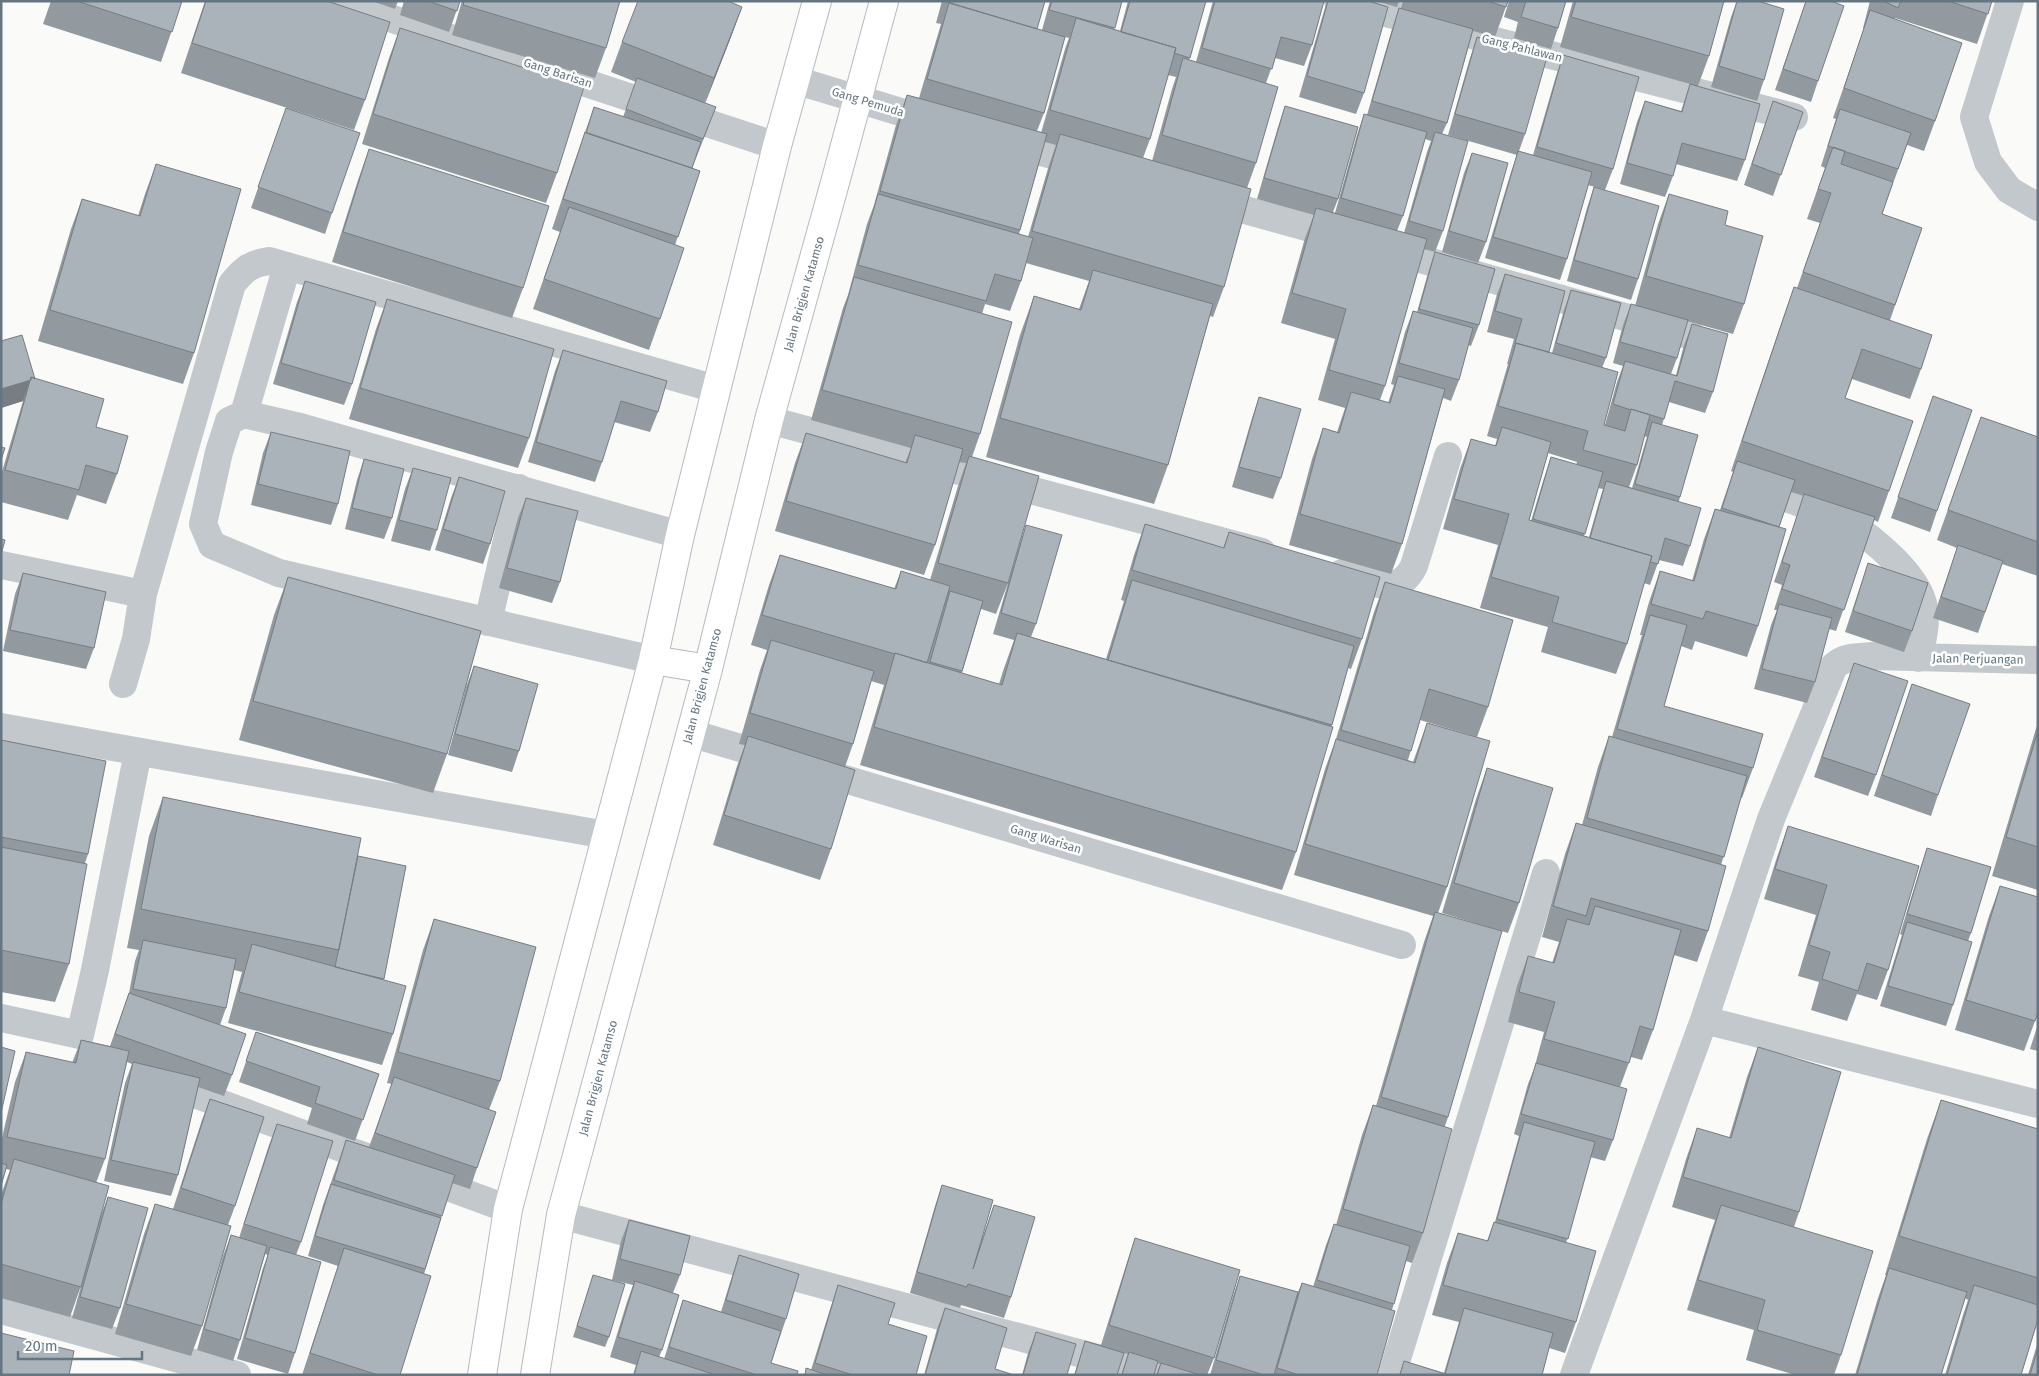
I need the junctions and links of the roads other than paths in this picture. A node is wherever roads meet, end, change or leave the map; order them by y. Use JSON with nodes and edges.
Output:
{"nodes":[{"id":1,"x":338,"y":1,"type":"edge"},
{"id":2,"x":817,"y":1,"type":"edge"},
{"id":3,"x":884,"y":1,"type":"edge"},
{"id":4,"x":1338,"y":1,"type":"edge"},
{"id":5,"x":2010,"y":1,"type":"edge"},
{"id":6,"x":795,"y":80,"type":"junction"},
{"id":7,"x":858,"y":100,"type":"junction"},
{"id":8,"x":1794,"y":117,"type":"edge"},
{"id":9,"x":776,"y":146,"type":"junction"},
{"id":10,"x":1107,"y":171,"type":"edge"},
{"id":11,"x":1184,"y":192,"type":"edge"},
{"id":12,"x":2038,"y":207,"type":"edge"},
{"id":13,"x":287,"y":266,"type":"junction"},
{"id":14,"x":1692,"y":336,"type":"edge"},
{"id":15,"x":716,"y":389,"type":"junction"},
{"id":16,"x":244,"y":414,"type":"junction"},
{"id":17,"x":769,"y":420,"type":"junction"},
{"id":18,"x":1448,"y":456,"type":"dead end"},
{"id":19,"x":519,"y":488,"type":"junction"},
{"id":20,"x":1789,"y":499,"type":"edge"},
{"id":21,"x":680,"y":535,"type":"junction"},
{"id":22,"x":1284,"y":558,"type":"edge"},
{"id":23,"x":1,"y":565,"type":"edge"},
{"id":24,"x":1322,"y":568,"type":"edge"},
{"id":25,"x":143,"y":594,"type":"junction"},
{"id":26,"x":488,"y":622,"type":"junction"},
{"id":27,"x":1918,"y":658,"type":"junction"},
{"id":28,"x":653,"y":660,"type":"junction"},
{"id":29,"x":2038,"y":660,"type":"edge"},
{"id":30,"x":708,"y":668,"type":"junction"},
{"id":31,"x":123,"y":684,"type":"dead end"},
{"id":32,"x":1,"y":727,"type":"edge"},
{"id":33,"x":690,"y":732,"type":"junction"},
{"id":34,"x":138,"y":752,"type":"junction"},
{"id":35,"x":606,"y":836,"type":"junction"},
{"id":36,"x":1546,"y":873,"type":"dead end"},
{"id":37,"x":1402,"y":945,"type":"dead end"},
{"id":38,"x":1,"y":1018,"type":"edge"},
{"id":39,"x":1704,"y":1020,"type":"junction"},
{"id":40,"x":160,"y":1082,"type":"edge"},
{"id":41,"x":2038,"y":1104,"type":"edge"},
{"id":42,"x":508,"y":1209,"type":"junction"},
{"id":43,"x":561,"y":1215,"type":"junction"},
{"id":44,"x":1,"y":1310,"type":"edge"},
{"id":45,"x":237,"y":1375,"type":"edge"},
{"id":46,"x":482,"y":1375,"type":"edge"},
{"id":47,"x":535,"y":1375,"type":"edge"},
{"id":48,"x":1161,"y":1375,"type":"edge"},
{"id":49,"x":1392,"y":1375,"type":"edge"},
{"id":50,"x":1574,"y":1375,"type":"edge"}],
"edges":[{"from":1,"to":9,"type":"street","name":"Gang Barisan"},
{"from":2,"to":6,"type":"main road"},
{"from":3,"to":7,"type":"main road","name":"Jalan Brigjen Katamso"},
{"from":4,"to":8,"type":"street","name":"Gang Pahlawan"},
{"from":5,"to":12,"type":"street"},
{"from":6,"to":7,"type":"street","name":"Gang Pemuda"},
{"from":6,"to":9,"type":"main road"},
{"from":7,"to":10,"type":"street","name":"Gang Pemuda"},
{"from":7,"to":17,"type":"main road","name":"Jalan Brigjen Katamso"},
{"from":9,"to":15,"type":"main road"},
{"from":11,"to":14,"type":"street"},
{"from":13,"to":15,"type":"street"},
{"from":13,"to":16,"type":"street"},
{"from":13,"to":25,"type":"street"},
{"from":15,"to":21,"type":"main road"},
{"from":16,"to":19,"type":"street"},
{"from":16,"to":26,"type":"street"},
{"from":17,"to":22,"type":"street"},
{"from":17,"to":30,"type":"main road","name":"Jalan Brigjen Katamso"},
{"from":18,"to":24,"type":"street"},
{"from":19,"to":21,"type":"street"},
{"from":19,"to":26,"type":"street"},
{"from":20,"to":27,"type":"street"},
{"from":21,"to":28,"type":"main road"},
{"from":23,"to":25,"type":"street"},
{"from":25,"to":31,"type":"street"},
{"from":26,"to":28,"type":"street"},
{"from":27,"to":29,"type":"street","name":"Jalan Perjuangan"},
{"from":27,"to":39,"type":"street","name":"Jalan Perjuangan"},
{"from":28,"to":30,"type":"main road"},
{"from":28,"to":35,"type":"main road"},
{"from":30,"to":33,"type":"main road","name":"Jalan Brigjen Katamso"},
{"from":32,"to":34,"type":"street"},
{"from":33,"to":37,"type":"street","name":"Gang Warisan"},
{"from":33,"to":43,"type":"main road","name":"Jalan Brigjen Katamso"},
{"from":34,"to":35,"type":"street"},
{"from":34,"to":38,"type":"street"},
{"from":35,"to":42,"type":"main road"},
{"from":36,"to":49,"type":"street"},
{"from":39,"to":41,"type":"street"},
{"from":39,"to":50,"type":"street","name":"Jalan Perjuangan"},
{"from":40,"to":42,"type":"street"},
{"from":42,"to":46,"type":"main road"},
{"from":43,"to":47,"type":"main road","name":"Jalan Brigjen Katamso"},
{"from":43,"to":48,"type":"street"},
{"from":44,"to":45,"type":"street"}]}
